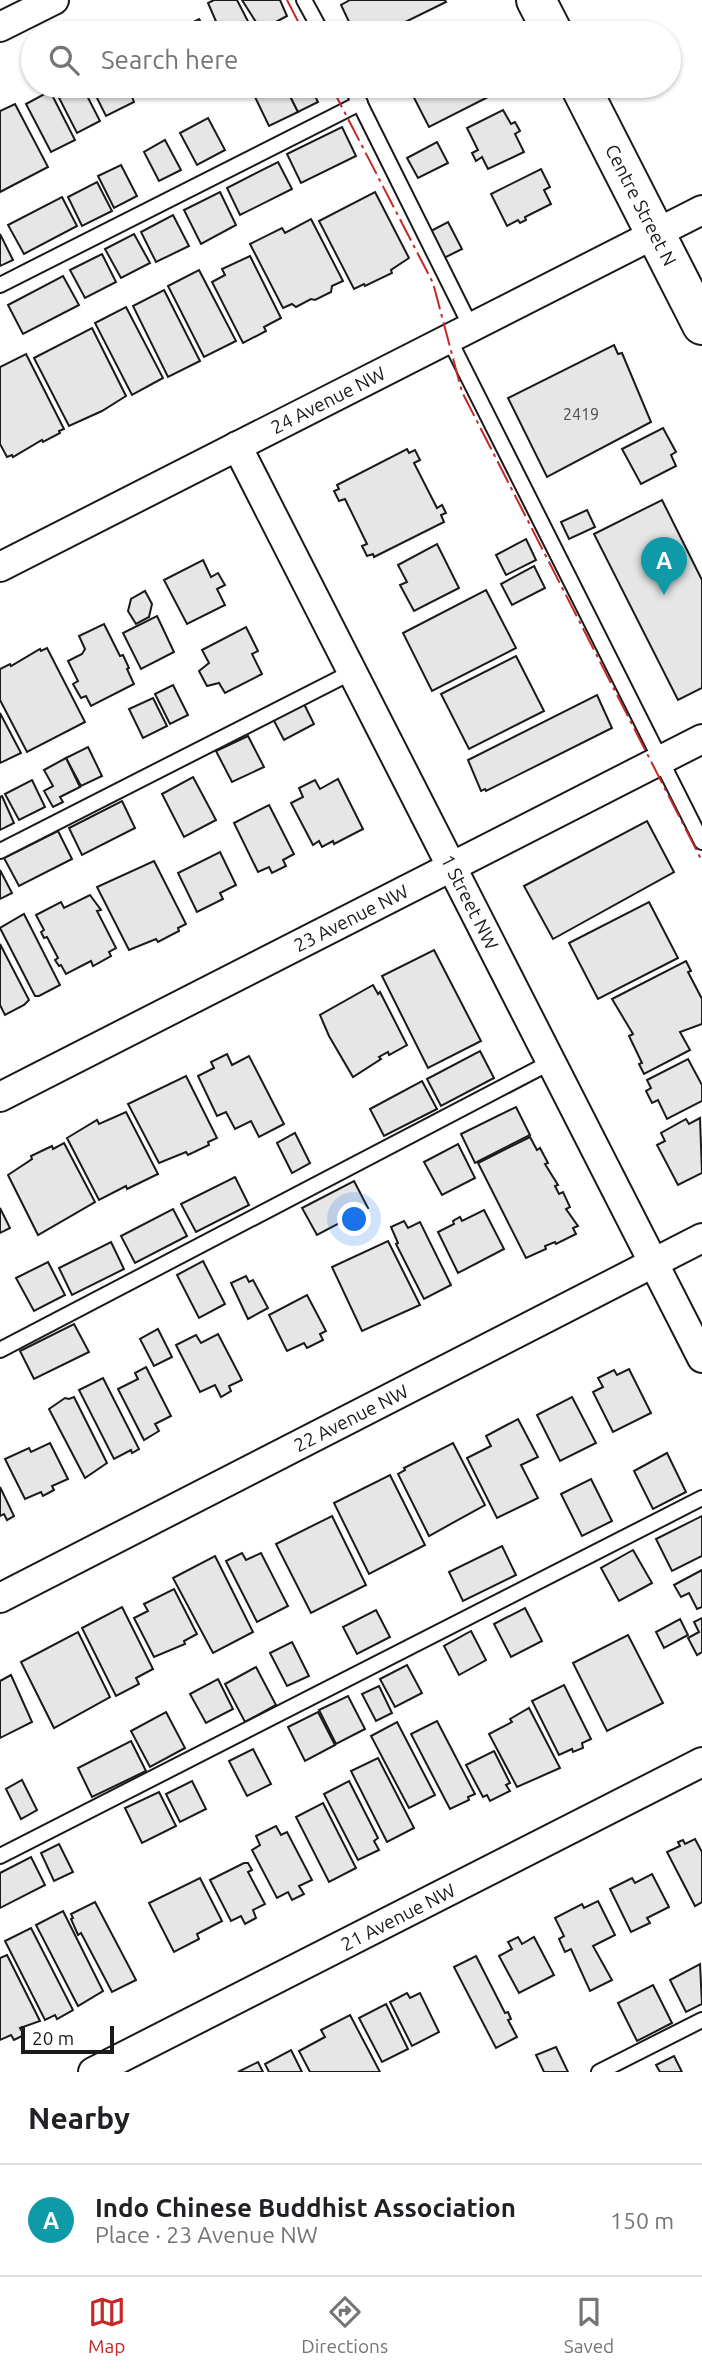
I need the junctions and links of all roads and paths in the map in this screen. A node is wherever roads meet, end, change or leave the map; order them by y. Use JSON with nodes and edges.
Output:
{"nodes":[{"id":1,"x":54,"y":0,"type":"edge"},
{"id":2,"x":304,"y":0,"type":"edge"},
{"id":3,"x":536,"y":0,"type":"edge"},
{"id":4,"x":315,"y":21,"type":"edge"},
{"id":5,"x":547,"y":21,"type":"edge"},
{"id":6,"x":0,"y":27,"type":"edge"},
{"id":7,"x":357,"y":98,"type":"edge"},
{"id":8,"x":586,"y":98,"type":"edge"},
{"id":9,"x":360,"y":103,"type":"junction"},
{"id":10,"x":702,"y":209,"type":"edge"},
{"id":11,"x":656,"y":234,"type":"junction"},
{"id":12,"x":0,"y":285,"type":"edge"},
{"id":13,"x":702,"y":325,"type":"edge"},
{"id":14,"x":460,"y":333,"type":"junction"},
{"id":15,"x":237,"y":446,"type":"junction"},
{"id":16,"x":0,"y":567,"type":"edge"},
{"id":17,"x":352,"y":672,"type":"junction"},
{"id":18,"x":702,"y":739,"type":"edge"},
{"id":19,"x":660,"y":760,"type":"junction"},
{"id":20,"x":702,"y":842,"type":"edge"},
{"id":21,"x":0,"y":851,"type":"edge"},
{"id":22,"x":452,"y":866,"type":"junction"},
{"id":23,"x":551,"y":1062,"type":"junction"},
{"id":24,"x":0,"y":1097,"type":"edge"},
{"id":25,"x":702,"y":1238,"type":"edge"},
{"id":26,"x":654,"y":1263,"type":"junction"},
{"id":27,"x":0,"y":1350,"type":"edge"},
{"id":28,"x":702,"y":1357,"type":"edge"},
{"id":29,"x":702,"y":1498,"type":"edge"},
{"id":30,"x":0,"y":1598,"type":"edge"},
{"id":31,"x":702,"y":1762,"type":"edge"},
{"id":32,"x":0,"y":1856,"type":"edge"},
{"id":33,"x":702,"y":2020,"type":"edge"},
{"id":34,"x":93,"y":2072,"type":"edge"},
{"id":35,"x":599,"y":2072,"type":"edge"}],
"edges":[{"from":1,"to":6,"type":"street"},
{"from":2,"to":4,"type":"lane"},
{"from":3,"to":5,"type":"main road"},
{"from":7,"to":9,"type":"lane"},
{"from":8,"to":11,"type":"main road","name":"Centre Street N"},
{"from":9,"to":12,"type":"lane"},
{"from":9,"to":14,"type":"lane"},
{"from":10,"to":11,"type":"street","name":"24 Avenue NW"},
{"from":11,"to":13,"type":"main road","name":"Centre Street N"},
{"from":11,"to":14,"type":"street","name":"24 Avenue NW"},
{"from":14,"to":15,"type":"street","name":"24 Avenue NW"},
{"from":14,"to":19,"type":"lane"},
{"from":15,"to":16,"type":"street","name":"24 Avenue NW"},
{"from":15,"to":17,"type":"street","name":"1 Street NW"},
{"from":17,"to":21,"type":"lane"},
{"from":17,"to":22,"type":"street","name":"1 Street NW"},
{"from":18,"to":19,"type":"street","name":"23 Avenue NW"},
{"from":19,"to":20,"type":"lane"},
{"from":19,"to":22,"type":"street","name":"23 Avenue NW"},
{"from":22,"to":23,"type":"street","name":"1 Street NW"},
{"from":22,"to":24,"type":"street","name":"23 Avenue NW"},
{"from":23,"to":26,"type":"street","name":"1 Street NW"},
{"from":23,"to":27,"type":"lane"},
{"from":25,"to":26,"type":"street","name":"22 Avenue NW"},
{"from":26,"to":28,"type":"street","name":"1 Street NW"},
{"from":26,"to":30,"type":"street","name":"22 Avenue NW"},
{"from":29,"to":32,"type":"lane"},
{"from":31,"to":34,"type":"street","name":"21 Avenue NW"},
{"from":33,"to":35,"type":"lane"}]}
